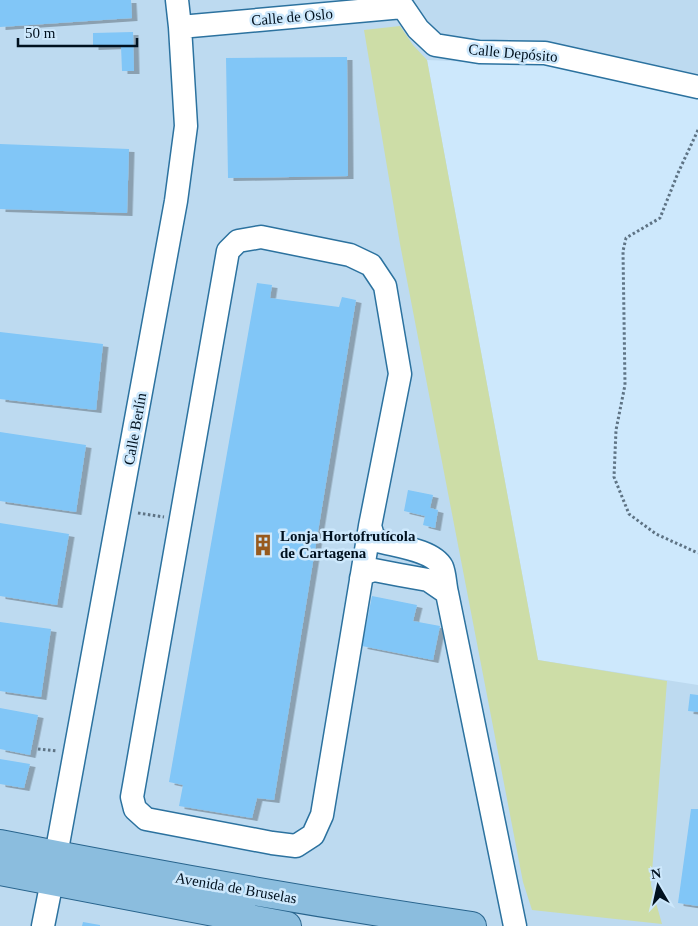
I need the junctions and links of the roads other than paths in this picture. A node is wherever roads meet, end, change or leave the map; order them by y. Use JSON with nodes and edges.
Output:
{"nodes":[{"id":1,"x":177,"y":0,"type":"edge"},
{"id":2,"x":403,"y":8,"type":"joint"},
{"id":3,"x":180,"y":27,"type":"junction"},
{"id":4,"x":698,"y":87,"type":"edge"},
{"id":5,"x":370,"y":526,"type":"junction"},
{"id":6,"x":361,"y":578,"type":"junction"},
{"id":7,"x":446,"y":587,"type":"junction"},
{"id":8,"x":0,"y":844,"type":"edge"},
{"id":9,"x":56,"y":855,"type":"junction"},
{"id":10,"x":0,"y":871,"type":"edge"},
{"id":11,"x":52,"y":881,"type":"junction"},
{"id":12,"x":344,"y":917,"type":"edge"},
{"id":13,"x":43,"y":926,"type":"edge"},
{"id":14,"x":287,"y":926,"type":"edge"},
{"id":15,"x":472,"y":926,"type":"edge"},
{"id":16,"x":515,"y":926,"type":"edge"}],
"edges":[{"from":1,"to":3,"type":"street","name":"Calle Berlín"},
{"from":2,"to":3,"type":"street","name":"Calle de Oslo"},
{"from":2,"to":4,"type":"street","name":"Calle Depósito"},
{"from":3,"to":9,"type":"street","name":"Calle Berlín"},
{"from":5,"to":6,"type":"street"},
{"from":5,"to":6,"type":"street"},
{"from":5,"to":7,"type":"street"},
{"from":6,"to":7,"type":"street"},
{"from":7,"to":16,"type":"street"},
{"from":8,"to":9,"type":"main road","name":"Avenida de Bruselas"},
{"from":9,"to":11,"type":"main road"},
{"from":9,"to":12,"type":"main road","name":"Avenida de Bruselas"},
{"from":10,"to":11,"type":"main road","name":"Avenida de Bruselas"},
{"from":11,"to":13,"type":"street"},
{"from":11,"to":14,"type":"main road","name":"Avenida de Bruselas"},
{"from":12,"to":15,"type":"main road","name":"Avenida de Bruselas"}]}
